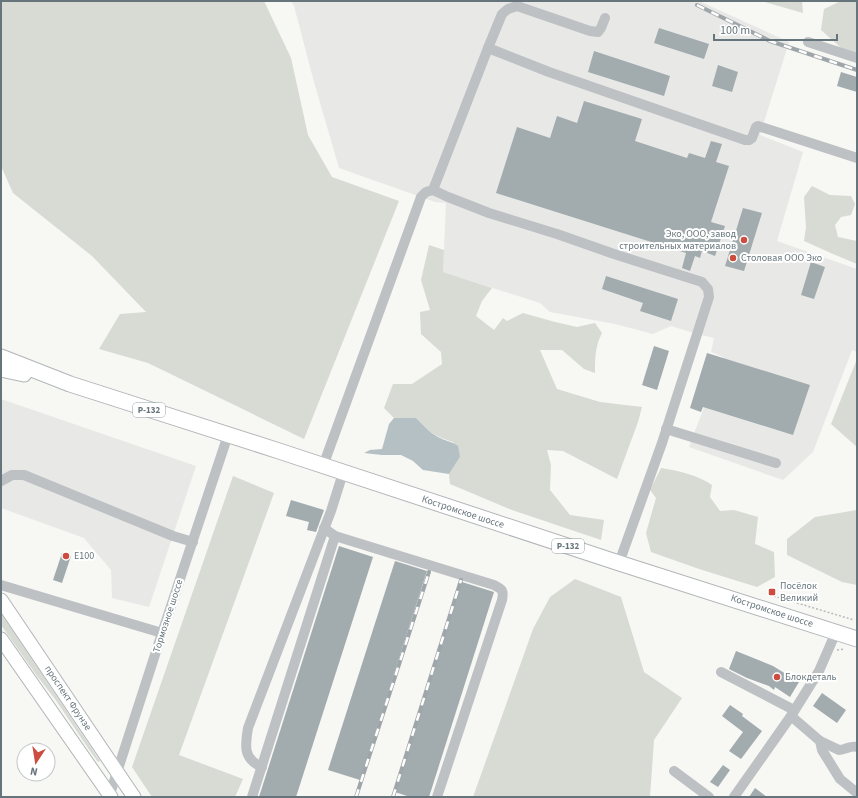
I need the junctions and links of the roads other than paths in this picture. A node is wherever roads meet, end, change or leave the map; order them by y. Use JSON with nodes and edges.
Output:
{"nodes":[{"id":1,"x":605,"y":18,"type":"dead end"},
{"id":2,"x":808,"y":42,"type":"dead end"},
{"id":3,"x":488,"y":48,"type":"junction"},
{"id":4,"x":857,"y":58,"type":"edge"},
{"id":5,"x":857,"y":158,"type":"edge"},
{"id":6,"x":433,"y":190,"type":"junction"},
{"id":7,"x":1,"y":357,"type":"edge"},
{"id":8,"x":1,"y":369,"type":"edge"},
{"id":9,"x":70,"y":384,"type":"junction"},
{"id":10,"x":666,"y":429,"type":"junction"},
{"id":11,"x":228,"y":435,"type":"junction"},
{"id":12,"x":776,"y":464,"type":"dead end"},
{"id":13,"x":323,"y":466,"type":"junction"},
{"id":14,"x":343,"y":472,"type":"junction"},
{"id":15,"x":1,"y":481,"type":"edge"},
{"id":16,"x":324,"y":528,"type":"junction"},
{"id":17,"x":335,"y":536,"type":"junction"},
{"id":18,"x":193,"y":542,"type":"junction"},
{"id":19,"x":620,"y":563,"type":"junction"},
{"id":20,"x":1,"y":585,"type":"edge"},
{"id":21,"x":1,"y":600,"type":"edge"},
{"id":22,"x":836,"y":632,"type":"junction"},
{"id":23,"x":162,"y":633,"type":"junction"},
{"id":24,"x":1,"y":639,"type":"edge"},
{"id":25,"x":857,"y":639,"type":"edge"},
{"id":26,"x":721,"y":672,"type":"dead end"},
{"id":27,"x":792,"y":713,"type":"junction"},
{"id":28,"x":820,"y":741,"type":"junction"},
{"id":29,"x":857,"y":748,"type":"edge"},
{"id":30,"x":262,"y":767,"type":"junction"},
{"id":31,"x":117,"y":771,"type":"junction"},
{"id":32,"x":674,"y":771,"type":"dead end"},
{"id":33,"x":857,"y":793,"type":"edge"},
{"id":34,"x":110,"y":796,"type":"edge"},
{"id":35,"x":134,"y":797,"type":"edge"},
{"id":36,"x":252,"y":797,"type":"edge"},
{"id":37,"x":437,"y":797,"type":"edge"},
{"id":38,"x":709,"y":797,"type":"edge"},
{"id":39,"x":734,"y":797,"type":"edge"}],
"edges":[{"from":1,"to":3,"type":"street"},
{"from":2,"to":4,"type":"street"},
{"from":3,"to":5,"type":"street"},
{"from":3,"to":6,"type":"street"},
{"from":6,"to":10,"type":"street"},
{"from":6,"to":13,"type":"street"},
{"from":7,"to":9,"type":"highway","number":"Р-132"},
{"from":8,"to":9,"type":"highway","number":"Р-132"},
{"from":9,"to":11,"type":"highway","name":"Костромское шоссе","number":"Р-132"},
{"from":10,"to":12,"type":"street"},
{"from":10,"to":19,"type":"street"},
{"from":11,"to":13,"type":"highway","name":"Костромское шоссе","number":"Р-132"},
{"from":11,"to":18,"type":"street","name":"Тормозное шоссе"},
{"from":13,"to":14,"type":"highway","name":"Костромское шоссе","number":"Р-132"},
{"from":14,"to":16,"type":"street"},
{"from":14,"to":19,"type":"highway","name":"Костромское шоссе","number":"Р-132"},
{"from":15,"to":18,"type":"street"},
{"from":16,"to":17,"type":"street"},
{"from":16,"to":30,"type":"street"},
{"from":17,"to":30,"type":"street"},
{"from":17,"to":37,"type":"street"},
{"from":18,"to":23,"type":"street","name":"Тормозное шоссе"},
{"from":19,"to":22,"type":"highway","name":"Костромское шоссе","number":"Р-132"},
{"from":20,"to":23,"type":"street"},
{"from":21,"to":31,"type":"main road","name":"проспект Фрунзе"},
{"from":22,"to":25,"type":"highway","name":"Костромское шоссе","number":"Р-132"},
{"from":22,"to":27,"type":"street"},
{"from":23,"to":31,"type":"street","name":"Тормозное шоссе"},
{"from":24,"to":34,"type":"main road"},
{"from":26,"to":27,"type":"street"},
{"from":27,"to":28,"type":"street"},
{"from":27,"to":39,"type":"street"},
{"from":28,"to":29,"type":"street"},
{"from":28,"to":33,"type":"street"},
{"from":30,"to":36,"type":"street"},
{"from":31,"to":34,"type":"street","name":"Тормозное шоссе"},
{"from":31,"to":35,"type":"main road","name":"проспект Фрунзе"},
{"from":32,"to":38,"type":"street"}]}
